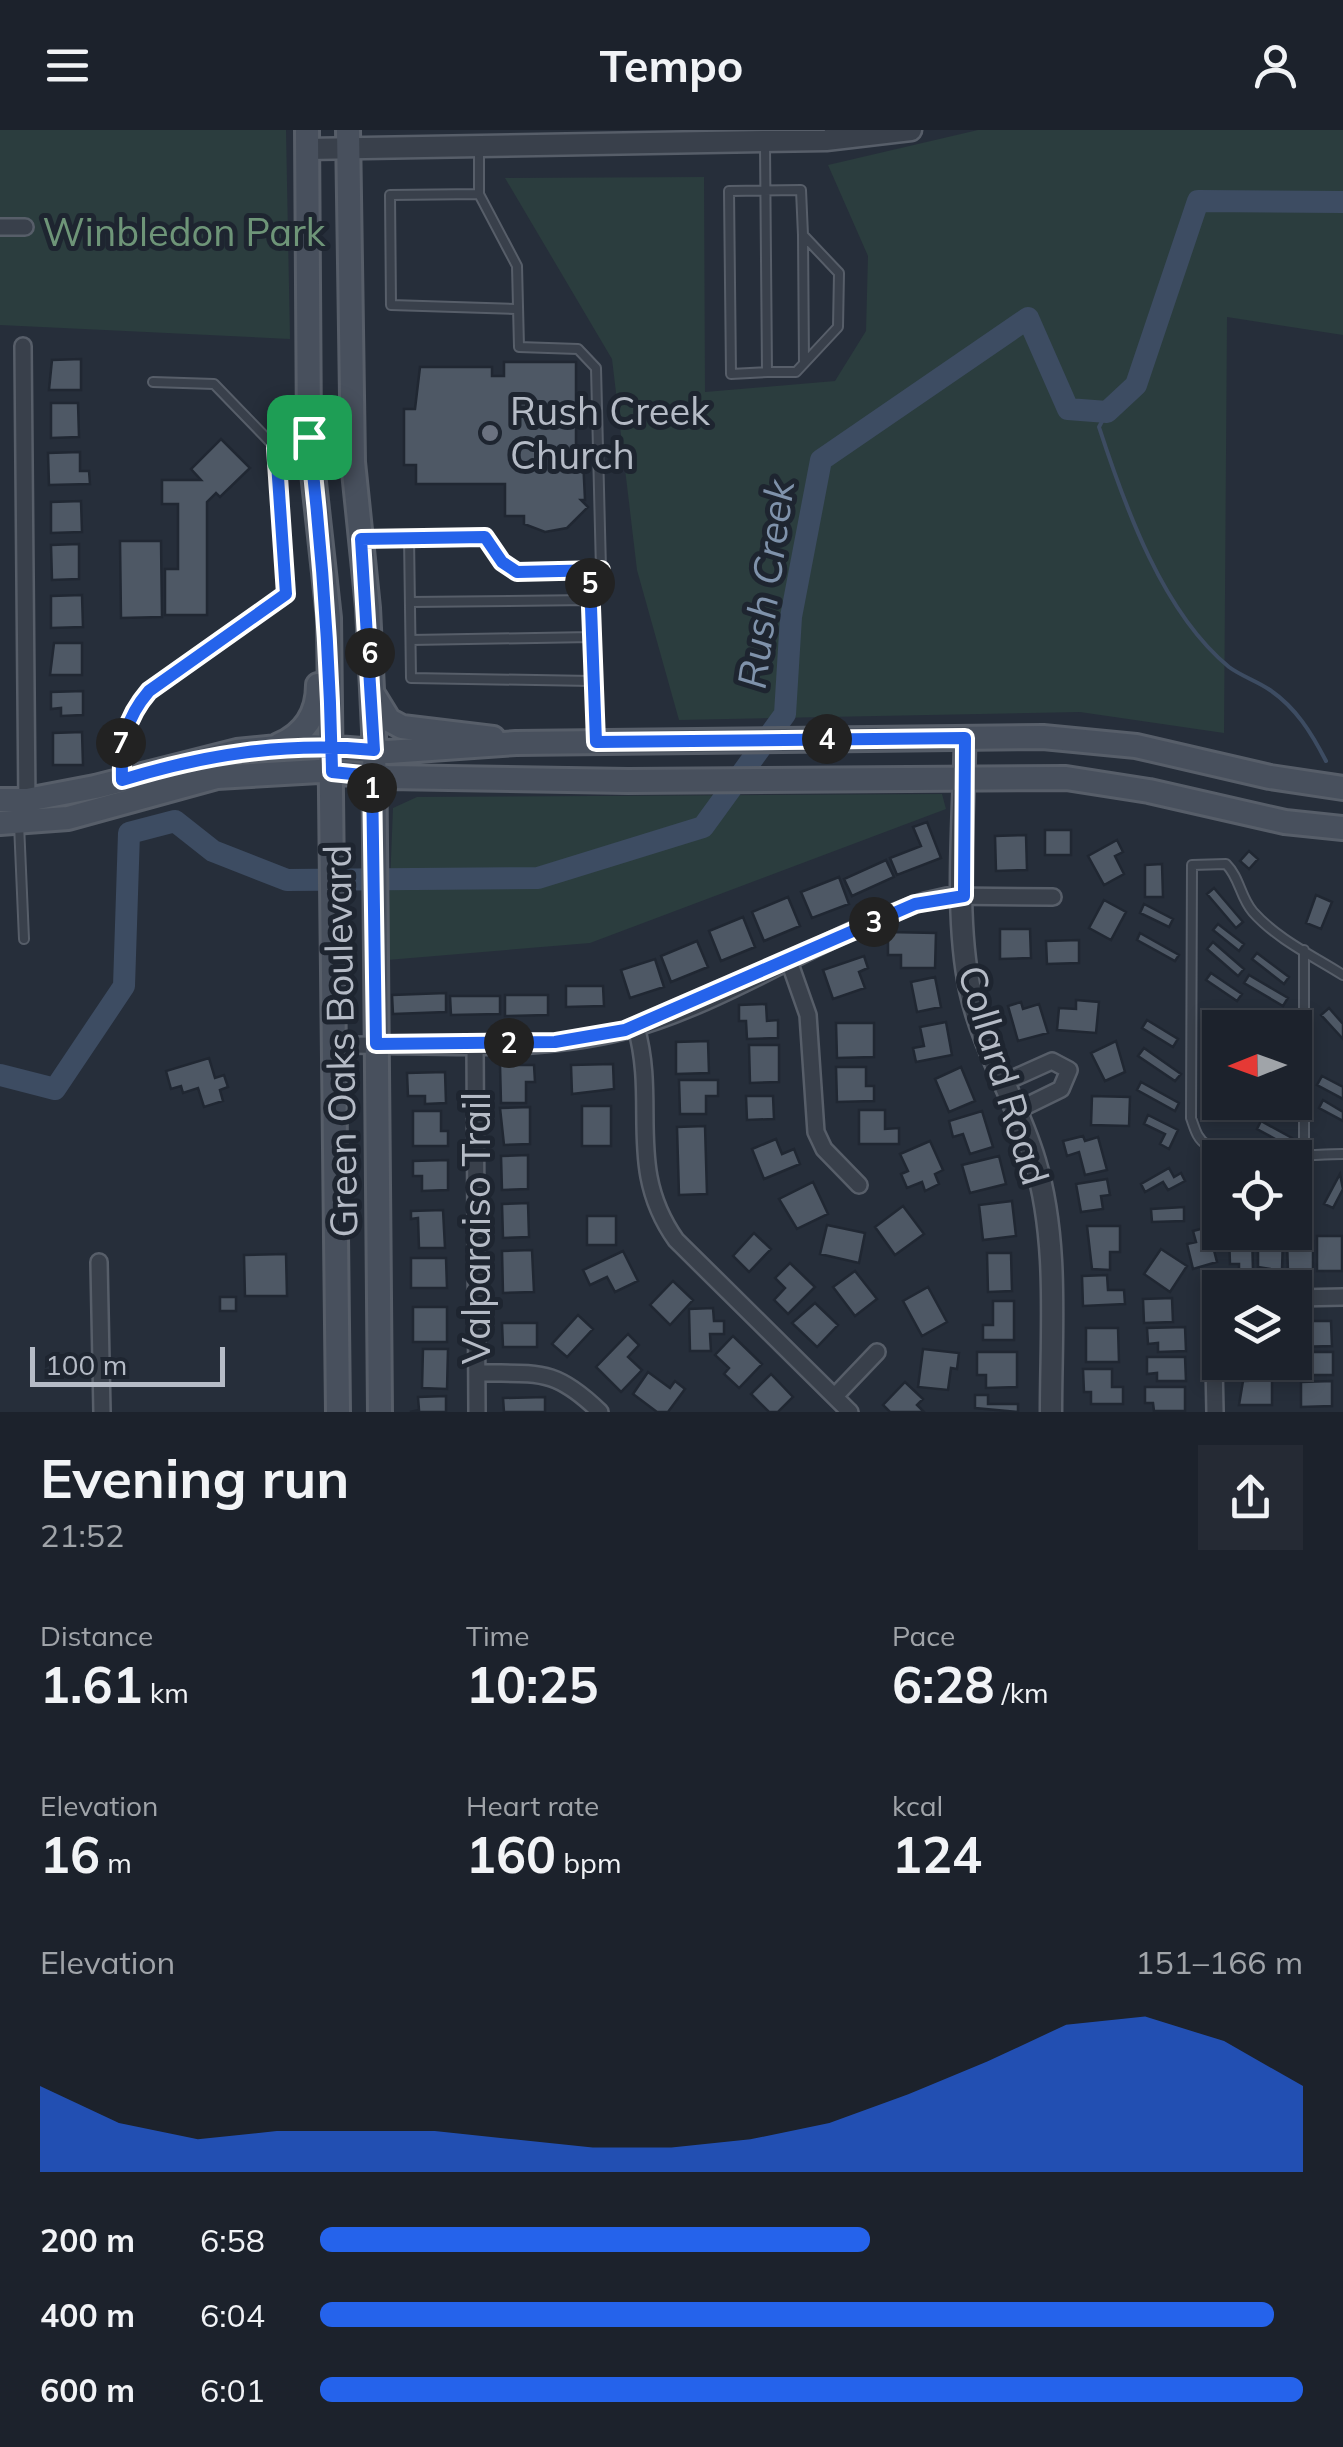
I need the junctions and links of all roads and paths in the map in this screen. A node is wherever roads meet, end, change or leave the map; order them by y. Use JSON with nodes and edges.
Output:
{"nodes":[{"id":1,"x":911,"y":130,"type":"edge"},
{"id":2,"x":307,"y":140,"type":"edge"},
{"id":3,"x":348,"y":140,"type":"edge"},
{"id":4,"x":765,"y":141,"type":"junction"},
{"id":5,"x":479,"y":147,"type":"junction"},
{"id":6,"x":764,"y":189,"type":"junction"},
{"id":7,"x":480,"y":194,"type":"junction"},
{"id":8,"x":0,"y":227,"type":"edge"},
{"id":9,"x":25,"y":227,"type":"dead end"},
{"id":10,"x":803,"y":234,"type":"junction"},
{"id":11,"x":514,"y":309,"type":"junction"},
{"id":12,"x":22,"y":346,"type":"dead end"},
{"id":13,"x":804,"y":363,"type":"junction"},
{"id":14,"x":767,"y":372,"type":"junction"},
{"id":15,"x":153,"y":382,"type":"dead end"},
{"id":16,"x":309,"y":437,"type":"junction"},
{"id":17,"x":276,"y":448,"type":"junction"},
{"id":18,"x":409,"y":537,"type":"junction"},
{"id":19,"x":361,"y":539,"type":"junction"},
{"id":20,"x":324,"y":562,"type":"junction"},
{"id":21,"x":601,"y":570,"type":"junction"},
{"id":22,"x":590,"y":600,"type":"junction"},
{"id":23,"x":410,"y":602,"type":"junction"},
{"id":24,"x":591,"y":636,"type":"junction"},
{"id":25,"x":410,"y":640,"type":"junction"},
{"id":26,"x":592,"y":681,"type":"junction"},
{"id":27,"x":372,"y":694,"type":"junction"},
{"id":28,"x":965,"y":738,"type":"junction"},
{"id":29,"x":596,"y":742,"type":"junction"},
{"id":30,"x":516,"y":743,"type":"junction"},
{"id":31,"x":331,"y":746,"type":"junction"},
{"id":32,"x":272,"y":748,"type":"junction"},
{"id":33,"x":374,"y":750,"type":"junction"},
{"id":34,"x":332,"y":772,"type":"junction"},
{"id":35,"x":372,"y":776,"type":"junction"},
{"id":36,"x":964,"y":777,"type":"junction"},
{"id":37,"x":596,"y":780,"type":"junction"},
{"id":38,"x":1343,"y":788,"type":"edge"},
{"id":39,"x":126,"y":790,"type":"junction"},
{"id":40,"x":0,"y":800,"type":"edge"},
{"id":41,"x":18,"y":817,"type":"edge"},
{"id":42,"x":1343,"y":828,"type":"edge"},
{"id":43,"x":964,"y":896,"type":"junction"},
{"id":44,"x":1054,"y":896,"type":"dead end"},
{"id":45,"x":24,"y":939,"type":"dead end"},
{"id":46,"x":1304,"y":950,"type":"junction"},
{"id":47,"x":788,"y":960,"type":"junction"},
{"id":48,"x":1343,"y":976,"type":"edge"},
{"id":49,"x":636,"y":1027,"type":"junction"},
{"id":50,"x":475,"y":1043,"type":"junction"},
{"id":51,"x":376,"y":1044,"type":"junction"},
{"id":52,"x":335,"y":1045,"type":"junction"},
{"id":53,"x":1003,"y":1082,"type":"junction"},
{"id":54,"x":1016,"y":1111,"type":"junction"},
{"id":55,"x":1202,"y":1140,"type":"edge"},
{"id":56,"x":1304,"y":1140,"type":"edge"},
{"id":57,"x":1312,"y":1154,"type":"edge"},
{"id":58,"x":1343,"y":1154,"type":"edge"},
{"id":59,"x":860,"y":1185,"type":"dead end"},
{"id":60,"x":100,"y":1262,"type":"dead end"},
{"id":61,"x":1343,"y":1297,"type":"edge"},
{"id":62,"x":1312,"y":1298,"type":"edge"},
{"id":63,"x":877,"y":1352,"type":"dead end"},
{"id":64,"x":477,"y":1373,"type":"junction"},
{"id":65,"x":1214,"y":1380,"type":"edge"},
{"id":66,"x":834,"y":1396,"type":"junction"},
{"id":67,"x":102,"y":1412,"type":"edge"},
{"id":68,"x":338,"y":1412,"type":"edge"},
{"id":69,"x":380,"y":1412,"type":"edge"},
{"id":70,"x":477,"y":1412,"type":"edge"},
{"id":71,"x":600,"y":1412,"type":"edge"},
{"id":72,"x":850,"y":1412,"type":"edge"},
{"id":73,"x":1051,"y":1412,"type":"edge"},
{"id":74,"x":1215,"y":1412,"type":"edge"}],
"edges":[{"from":1,"to":4,"type":"street"},
{"from":2,"to":3,"type":"street"},
{"from":2,"to":16,"type":"main road"},
{"from":3,"to":5,"type":"street"},
{"from":3,"to":19,"type":"main road","name":"Green Oaks Boulevard"},
{"from":4,"to":5,"type":"street"},
{"from":4,"to":6,"type":"lane"},
{"from":5,"to":7,"type":"lane"},
{"from":6,"to":10,"type":"lane"},
{"from":6,"to":14,"type":"lane"},
{"from":6,"to":14,"type":"lane"},
{"from":7,"to":11,"type":"lane"},
{"from":7,"to":11,"type":"lane"},
{"from":8,"to":9,"type":"street"},
{"from":10,"to":13,"type":"lane"},
{"from":10,"to":13,"type":"lane"},
{"from":11,"to":21,"type":"lane"},
{"from":12,"to":41,"type":"street"},
{"from":13,"to":14,"type":"lane"},
{"from":15,"to":17,"type":"lane"},
{"from":16,"to":17,"type":"lane"},
{"from":16,"to":20,"type":"main road"},
{"from":17,"to":39,"type":"lane"},
{"from":18,"to":19,"type":"lane"},
{"from":18,"to":21,"type":"lane"},
{"from":18,"to":23,"type":"lane"},
{"from":19,"to":27,"type":"main road","name":"Green Oaks Boulevard"},
{"from":20,"to":31,"type":"main road"},
{"from":20,"to":32,"type":"main road"},
{"from":21,"to":22,"type":"lane"},
{"from":22,"to":23,"type":"lane"},
{"from":22,"to":24,"type":"lane"},
{"from":23,"to":25,"type":"lane"},
{"from":24,"to":25,"type":"lane"},
{"from":24,"to":26,"type":"lane"},
{"from":25,"to":26,"type":"lane"},
{"from":26,"to":29,"type":"lane"},
{"from":27,"to":30,"type":"main road"},
{"from":27,"to":33,"type":"main road","name":"Green Oaks Boulevard"},
{"from":28,"to":29,"type":"main road"},
{"from":28,"to":36,"type":"street","name":"Collard Road"},
{"from":28,"to":38,"type":"main road"},
{"from":29,"to":30,"type":"main road"},
{"from":29,"to":37,"type":"main road"},
{"from":30,"to":33,"type":"main road"},
{"from":31,"to":32,"type":"main road"},
{"from":31,"to":33,"type":"main road"},
{"from":31,"to":34,"type":"main road"},
{"from":32,"to":39,"type":"main road"},
{"from":33,"to":35,"type":"main road","name":"Green Oaks Boulevard"},
{"from":34,"to":35,"type":"main road"},
{"from":34,"to":39,"type":"main road"},
{"from":34,"to":52,"type":"main road"},
{"from":35,"to":37,"type":"main road"},
{"from":35,"to":51,"type":"main road","name":"Green Oaks Boulevard"},
{"from":36,"to":37,"type":"main road"},
{"from":36,"to":42,"type":"main road"},
{"from":36,"to":43,"type":"street","name":"Collard Road"},
{"from":39,"to":41,"type":"main road"},
{"from":40,"to":41,"type":"main road"},
{"from":41,"to":45,"type":"lane"},
{"from":43,"to":44,"type":"street"},
{"from":43,"to":47,"type":"street"},
{"from":43,"to":53,"type":"street","name":"Collard Road"},
{"from":46,"to":48,"type":"lane"},
{"from":46,"to":55,"type":"lane"},
{"from":46,"to":56,"type":"lane"},
{"from":47,"to":49,"type":"street"},
{"from":47,"to":59,"type":"street"},
{"from":49,"to":50,"type":"street"},
{"from":49,"to":66,"type":"street"},
{"from":50,"to":51,"type":"street"},
{"from":50,"to":64,"type":"street","name":"Valparaiso Trail"},
{"from":51,"to":52,"type":"street"},
{"from":51,"to":69,"type":"main road","name":"Green Oaks Boulevard"},
{"from":52,"to":68,"type":"main road"},
{"from":53,"to":54,"type":"street","name":"Collard Road"},
{"from":53,"to":54,"type":"street"},
{"from":54,"to":73,"type":"street","name":"Collard Road"},
{"from":57,"to":58,"type":"lane"},
{"from":60,"to":67,"type":"street"},
{"from":61,"to":62,"type":"street"},
{"from":63,"to":66,"type":"street"},
{"from":64,"to":70,"type":"street","name":"Valparaiso Trail"},
{"from":64,"to":71,"type":"street"},
{"from":65,"to":74,"type":"street"},
{"from":66,"to":72,"type":"street"}]}
